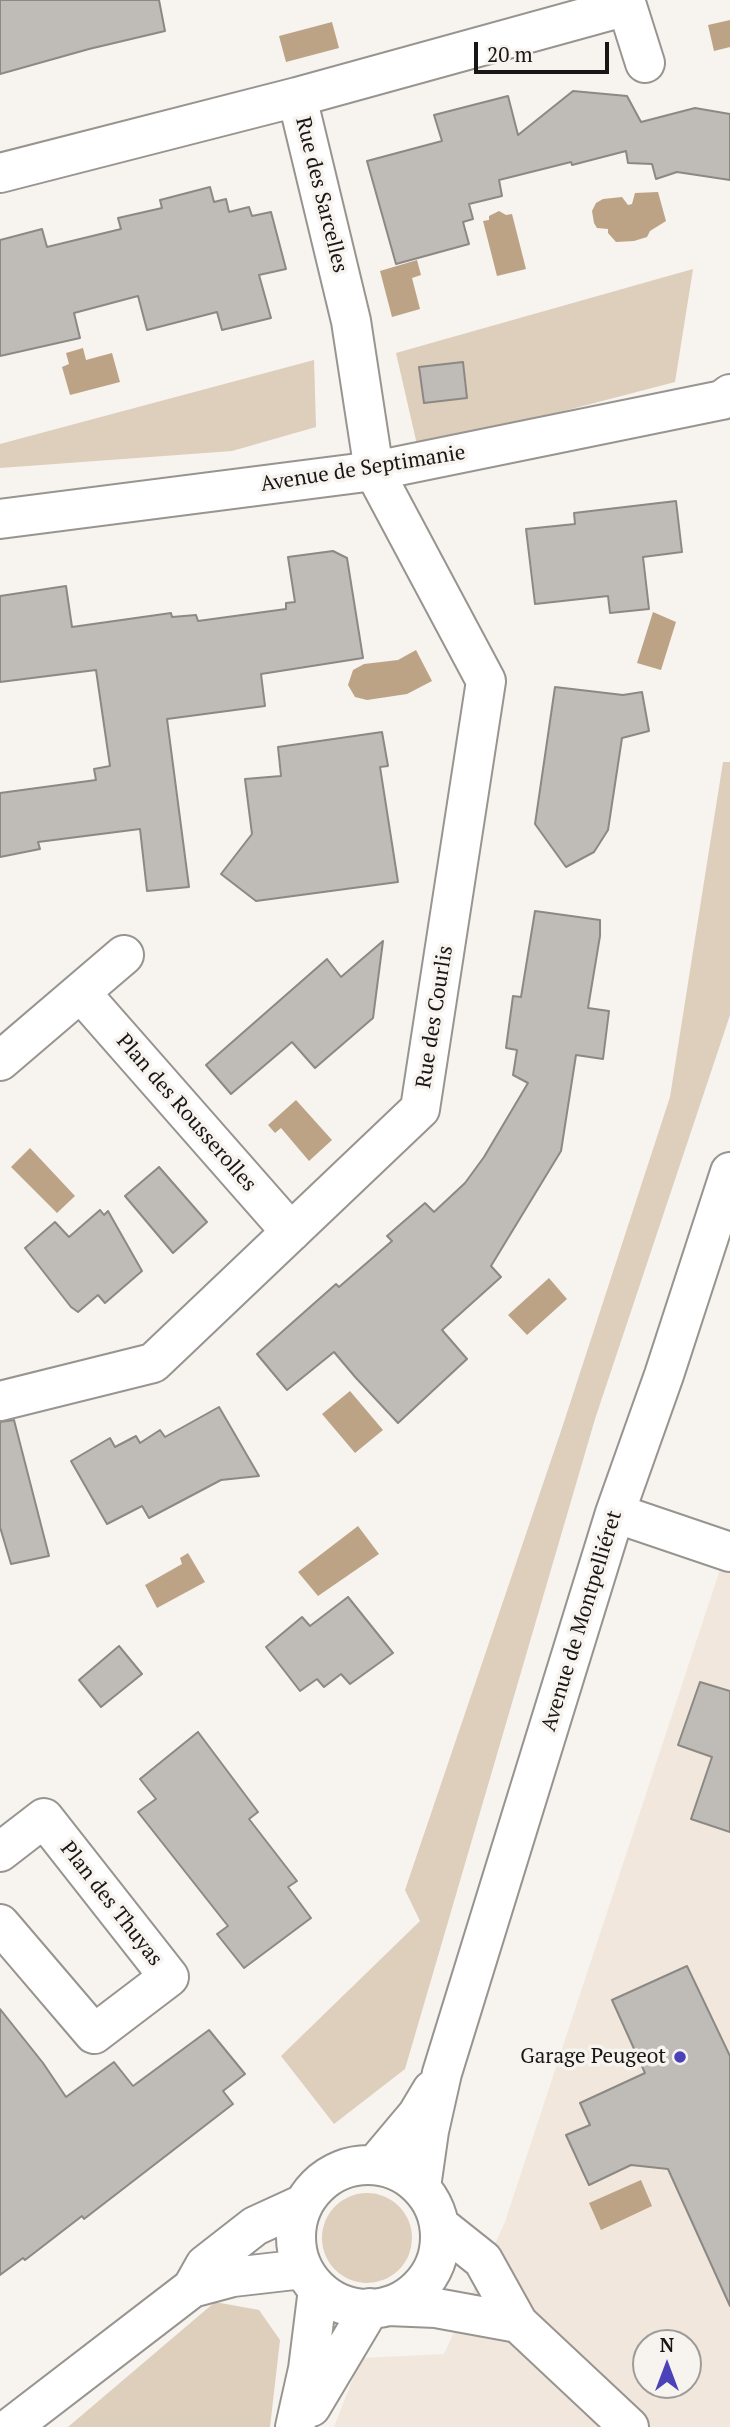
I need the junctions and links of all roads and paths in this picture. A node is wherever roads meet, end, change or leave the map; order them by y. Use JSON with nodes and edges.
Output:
{"nodes":[{"id":1,"x":645,"y":63,"type":"dead end"},
{"id":2,"x":297,"y":97,"type":"junction"},
{"id":3,"x":0,"y":173,"type":"edge"},
{"id":4,"x":727,"y":399,"type":"edge"},
{"id":5,"x":374,"y":471,"type":"junction"},
{"id":6,"x":0,"y":519,"type":"edge"},
{"id":7,"x":124,"y":954,"type":"dead end"},
{"id":8,"x":81,"y":993,"type":"junction"},
{"id":9,"x":0,"y":1061,"type":"edge"},
{"id":10,"x":730,"y":1172,"type":"edge"},
{"id":11,"x":291,"y":1232,"type":"junction"},
{"id":12,"x":0,"y":1401,"type":"edge"},
{"id":13,"x":615,"y":1513,"type":"junction"},
{"id":14,"x":730,"y":1552,"type":"edge"},
{"id":15,"x":0,"y":1852,"type":"edge"},
{"id":16,"x":0,"y":1924,"type":"edge"},
{"id":17,"x":442,"y":2073,"type":"junction"},
{"id":18,"x":375,"y":2165,"type":"junction"},
{"id":19,"x":421,"y":2187,"type":"junction"},
{"id":20,"x":303,"y":2204,"type":"junction"},
{"id":21,"x":439,"y":2225,"type":"junction"},
{"id":22,"x":311,"y":2279,"type":"junction"},
{"id":23,"x":192,"y":2288,"type":"junction"},
{"id":24,"x":379,"y":2307,"type":"junction"},
{"id":25,"x":518,"y":2323,"type":"junction"},
{"id":26,"x":11,"y":2427,"type":"edge"},
{"id":27,"x":295,"y":2427,"type":"edge"},
{"id":28,"x":300,"y":2427,"type":"edge"},
{"id":29,"x":629,"y":2427,"type":"edge"}],
"edges":[{"from":1,"to":2,"type":"street"},
{"from":2,"to":3,"type":"street","name":"Rue des Sarcelles"},
{"from":2,"to":5,"type":"street","name":"Rue des Sarcelles"},
{"from":4,"to":5,"type":"street","name":"Avenue de Septimanie"},
{"from":5,"to":6,"type":"street","name":"Avenue de Septimanie"},
{"from":5,"to":11,"type":"street","name":"Rue des Courlis"},
{"from":7,"to":8,"type":"street"},
{"from":8,"to":9,"type":"street"},
{"from":8,"to":11,"type":"street","name":"Plan des Rousserolles"},
{"from":10,"to":13,"type":"street","name":"Avenue de Montpelliéret"},
{"from":11,"to":12,"type":"street","name":"Rue des Courlis"},
{"from":13,"to":14,"type":"street"},
{"from":13,"to":17,"type":"street","name":"Avenue de Montpelliéret"},
{"from":15,"to":16,"type":"street","name":"Plan des Thuyas"},
{"from":17,"to":18,"type":"street","name":"Avenue de Montpelliéret"},
{"from":17,"to":19,"type":"street","name":"Avenue de Montpelliéret"},
{"from":18,"to":19,"type":"street"},
{"from":18,"to":20,"type":"street"},
{"from":19,"to":21,"type":"street"},
{"from":20,"to":22,"type":"street"},
{"from":20,"to":23,"type":"street"},
{"from":21,"to":24,"type":"street"},
{"from":21,"to":25,"type":"street"},
{"from":22,"to":23,"type":"street"},
{"from":22,"to":24,"type":"street"},
{"from":22,"to":27,"type":"street"},
{"from":23,"to":26,"type":"street"},
{"from":24,"to":25,"type":"street"},
{"from":24,"to":28,"type":"street"},
{"from":25,"to":29,"type":"street"}]}
